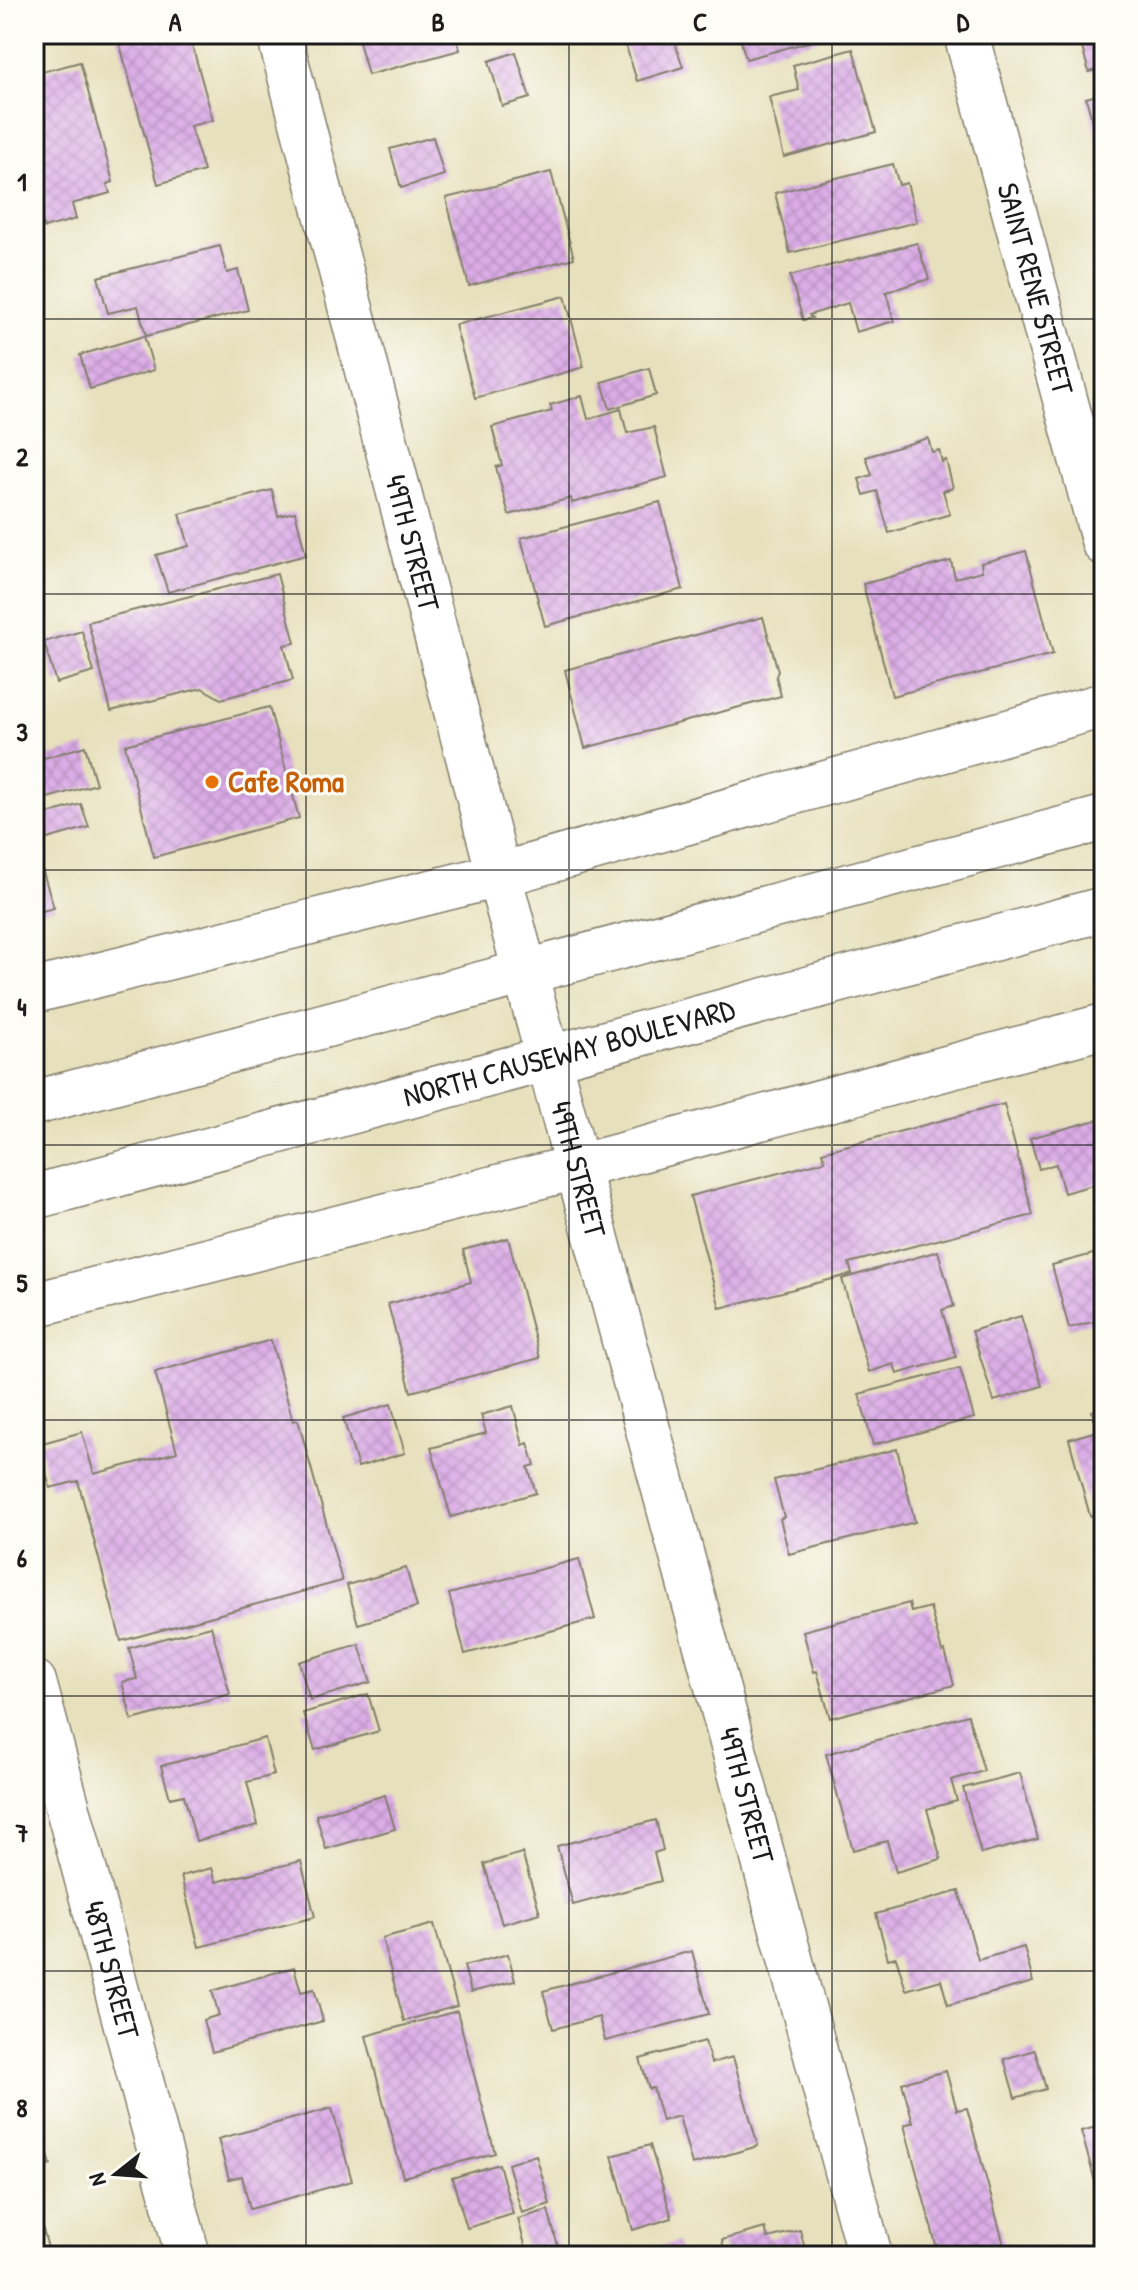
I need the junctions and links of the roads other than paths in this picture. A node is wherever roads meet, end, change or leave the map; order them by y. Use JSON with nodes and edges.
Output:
{"nodes":[{"id":1,"x":279,"y":34,"type":"edge"},
{"id":2,"x":966,"y":34,"type":"edge"},
{"id":3,"x":1104,"y":543,"type":"edge"},
{"id":4,"x":1104,"y":705,"type":"edge"},
{"id":5,"x":1104,"y":818,"type":"edge"},
{"id":6,"x":499,"y":875,"type":"junction"},
{"id":7,"x":1104,"y":909,"type":"edge"},
{"id":8,"x":526,"y":972,"type":"junction"},
{"id":9,"x":34,"y":991,"type":"edge"},
{"id":10,"x":1104,"y":1026,"type":"edge"},
{"id":11,"x":550,"y":1058,"type":"junction"},
{"id":12,"x":34,"y":1103,"type":"edge"},
{"id":13,"x":577,"y":1167,"type":"junction"},
{"id":14,"x":34,"y":1197,"type":"edge"},
{"id":15,"x":34,"y":1305,"type":"edge"},
{"id":16,"x":34,"y":1682,"type":"edge"},
{"id":17,"x":188,"y":2256,"type":"edge"},
{"id":18,"x":870,"y":2256,"type":"edge"}],
"edges":[{"from":1,"to":6,"type":"main road","name":"49TH STREET"},
{"from":2,"to":3,"type":"main road","name":"SAINT RENE STREET"},
{"from":4,"to":6,"type":"main road"},
{"from":5,"to":8,"type":"main road"},
{"from":6,"to":8,"type":"main road","name":"49TH STREET"},
{"from":6,"to":9,"type":"main road"},
{"from":7,"to":11,"type":"main road","name":"NORTH CAUSEWAY BOULEVARD"},
{"from":8,"to":11,"type":"main road","name":"49TH STREET"},
{"from":8,"to":12,"type":"main road"},
{"from":10,"to":13,"type":"main road"},
{"from":11,"to":13,"type":"main road","name":"49TH STREET"},
{"from":11,"to":14,"type":"main road","name":"NORTH CAUSEWAY BOULEVARD"},
{"from":13,"to":15,"type":"main road"},
{"from":13,"to":18,"type":"main road","name":"49TH STREET"},
{"from":16,"to":17,"type":"main road","name":"48TH STREET"}]}
